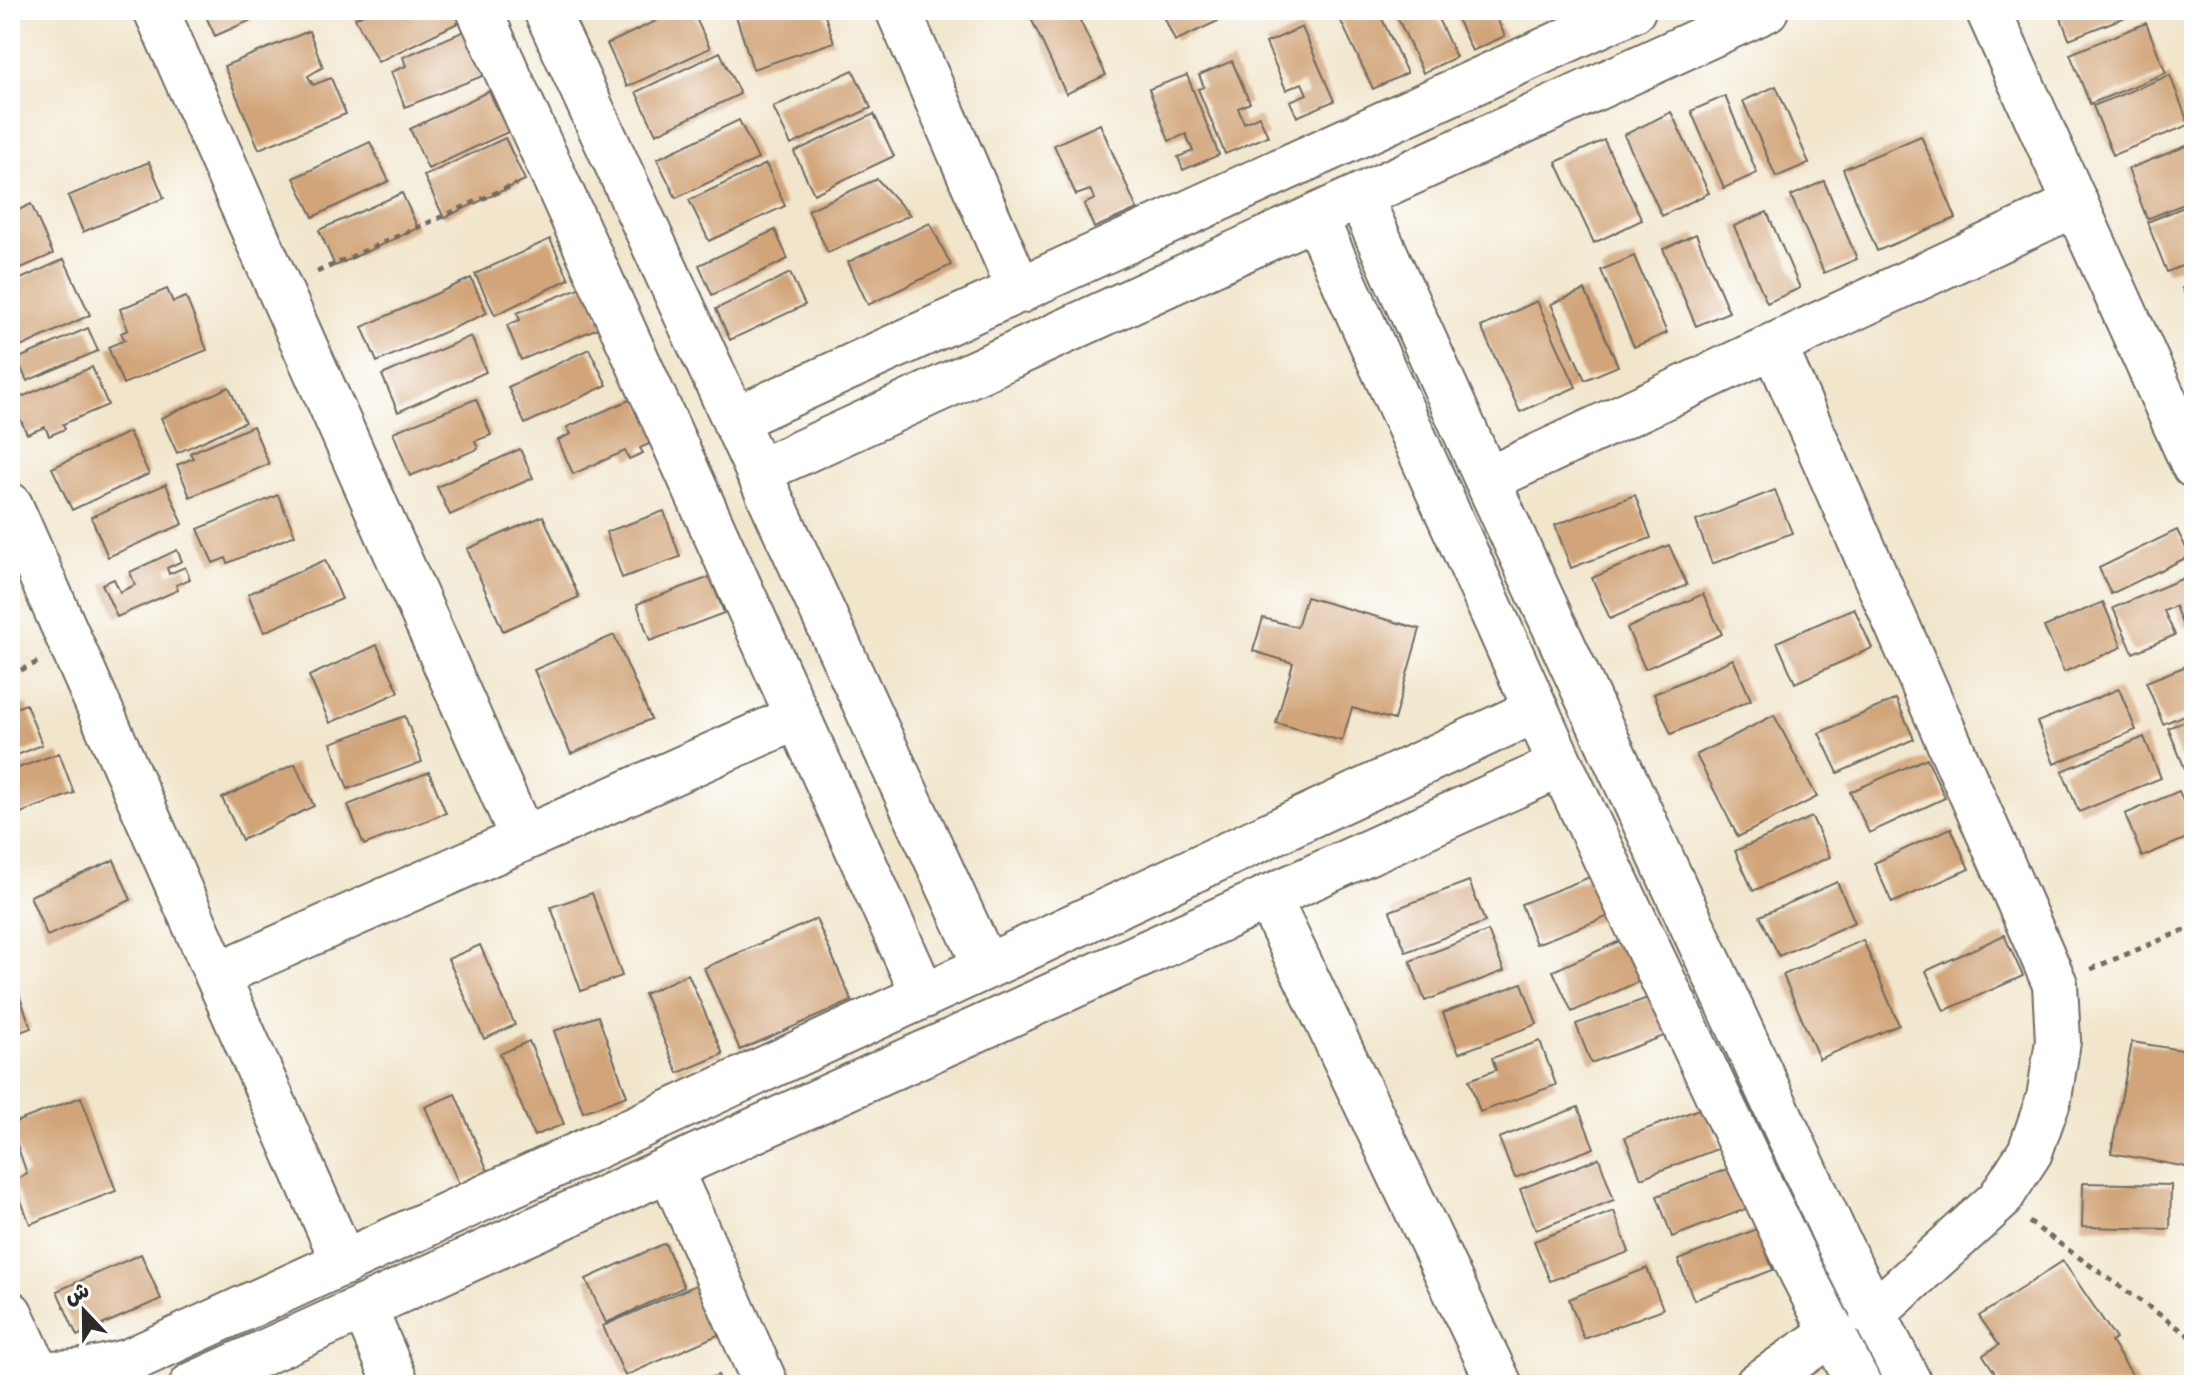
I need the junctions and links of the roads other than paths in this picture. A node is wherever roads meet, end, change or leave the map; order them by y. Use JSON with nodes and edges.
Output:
{"nodes":[{"id":1,"x":156,"y":10,"type":"edge"},
{"id":2,"x":479,"y":10,"type":"edge"},
{"id":3,"x":546,"y":10,"type":"edge"},
{"id":4,"x":1766,"y":10,"type":"edge"},
{"id":5,"x":1988,"y":10,"type":"edge"},
{"id":6,"x":901,"y":11,"type":"edge"},
{"id":7,"x":1616,"y":14,"type":"edge"},
{"id":8,"x":1360,"y":197,"type":"junction"},
{"id":9,"x":2076,"y":204,"type":"junction"},
{"id":10,"x":1315,"y":217,"type":"junction"},
{"id":11,"x":1388,"y":259,"type":"junction"},
{"id":12,"x":1343,"y":278,"type":"junction"},
{"id":13,"x":1020,"y":291,"type":"junction"},
{"id":14,"x":1774,"y":345,"type":"junction"},
{"id":15,"x":734,"y":420,"type":"junction"},
{"id":16,"x":2194,"y":466,"type":"edge"},
{"id":17,"x":758,"y":472,"type":"junction"},
{"id":18,"x":1487,"y":480,"type":"junction"},
{"id":19,"x":10,"y":505,"type":"edge"},
{"id":20,"x":1536,"y":710,"type":"junction"},
{"id":21,"x":798,"y":717,"type":"junction"},
{"id":22,"x":1561,"y":765,"type":"junction"},
{"id":23,"x":523,"y":839,"type":"junction"},
{"id":24,"x":1268,"y":897,"type":"junction"},
{"id":25,"x":986,"y":967,"type":"junction"},
{"id":26,"x":217,"y":975,"type":"junction"},
{"id":27,"x":924,"y":996,"type":"junction"},
{"id":28,"x":1739,"y":1024,"type":"junction"},
{"id":29,"x":1694,"y":1047,"type":"junction"},
{"id":30,"x":670,"y":1169,"type":"junction"},
{"id":31,"x":344,"y":1263,"type":"junction"},
{"id":32,"x":364,"y":1308,"type":"junction"},
{"id":33,"x":10,"y":1313,"type":"edge"},
{"id":34,"x":1872,"y":1315,"type":"junction"},
{"id":35,"x":1832,"y":1333,"type":"junction"},
{"id":36,"x":40,"y":1378,"type":"edge"},
{"id":37,"x":192,"y":1385,"type":"edge"},
{"id":38,"x":397,"y":1385,"type":"edge"},
{"id":39,"x":766,"y":1385,"type":"edge"},
{"id":40,"x":1500,"y":1385,"type":"edge"},
{"id":41,"x":1757,"y":1385,"type":"edge"},
{"id":42,"x":1859,"y":1385,"type":"edge"},
{"id":43,"x":1910,"y":1385,"type":"edge"}],
"edges":[{"from":1,"to":23,"type":"street"},
{"from":2,"to":21,"type":"street"},
{"from":3,"to":15,"type":"street"},
{"from":4,"to":8,"type":"street"},
{"from":5,"to":9,"type":"street"},
{"from":6,"to":13,"type":"street"},
{"from":7,"to":13,"type":"street"},
{"from":8,"to":10,"type":"street"},
{"from":8,"to":11,"type":"street"},
{"from":9,"to":14,"type":"street"},
{"from":9,"to":16,"type":"street"},
{"from":10,"to":12,"type":"street"},
{"from":10,"to":17,"type":"street"},
{"from":11,"to":12,"type":"street"},
{"from":11,"to":18,"type":"street"},
{"from":12,"to":20,"type":"street"},
{"from":13,"to":15,"type":"street"},
{"from":14,"to":18,"type":"street"},
{"from":14,"to":34,"type":"street"},
{"from":15,"to":17,"type":"street"},
{"from":17,"to":25,"type":"street"},
{"from":18,"to":28,"type":"street"},
{"from":19,"to":26,"type":"street"},
{"from":20,"to":22,"type":"street"},
{"from":20,"to":25,"type":"street"},
{"from":21,"to":23,"type":"street"},
{"from":21,"to":27,"type":"street"},
{"from":22,"to":24,"type":"street"},
{"from":22,"to":29,"type":"street"},
{"from":23,"to":26,"type":"street"},
{"from":24,"to":30,"type":"street"},
{"from":24,"to":40,"type":"street"},
{"from":25,"to":27,"type":"street"},
{"from":26,"to":31,"type":"street"},
{"from":27,"to":31,"type":"street"},
{"from":28,"to":29,"type":"street"},
{"from":28,"to":34,"type":"street"},
{"from":29,"to":35,"type":"street"},
{"from":30,"to":32,"type":"street"},
{"from":30,"to":39,"type":"street"},
{"from":31,"to":36,"type":"street"},
{"from":32,"to":37,"type":"street"},
{"from":32,"to":38,"type":"street"},
{"from":33,"to":36,"type":"street"},
{"from":34,"to":43,"type":"street"},
{"from":35,"to":41,"type":"street"},
{"from":35,"to":42,"type":"street"}]}
